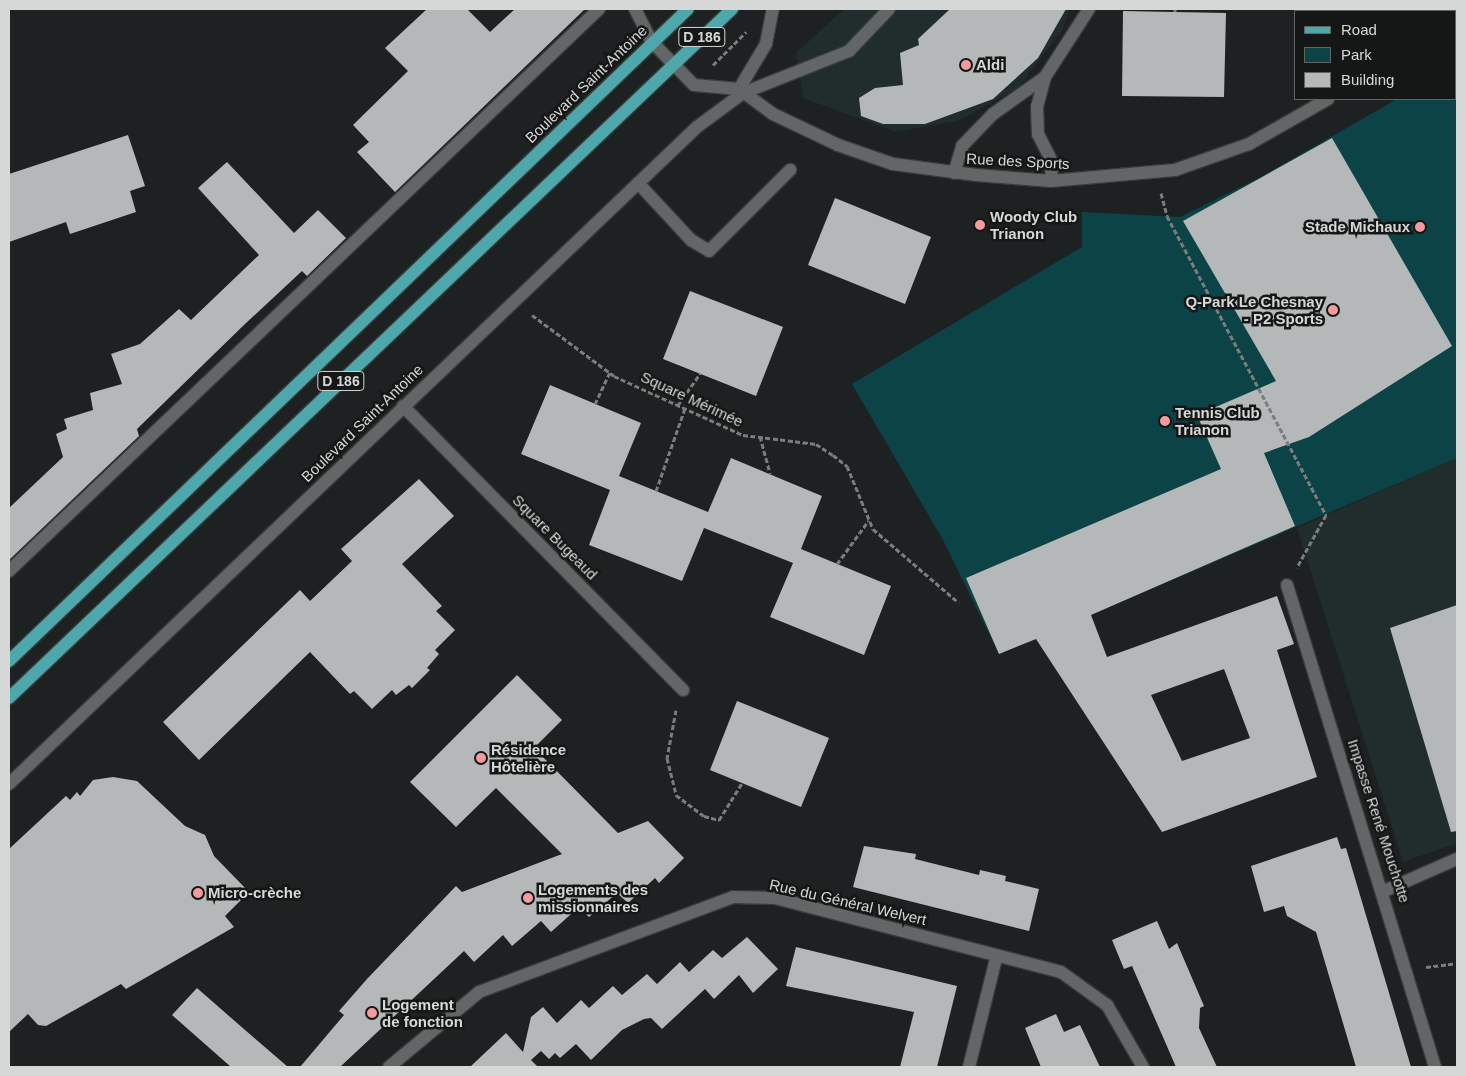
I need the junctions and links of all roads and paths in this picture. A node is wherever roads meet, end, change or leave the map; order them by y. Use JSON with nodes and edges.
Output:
{"nodes":[{"id":1,"x":599,"y":9,"type":"edge"},
{"id":2,"x":635,"y":9,"type":"edge"},
{"id":3,"x":688,"y":9,"type":"edge"},
{"id":4,"x":732,"y":9,"type":"edge"},
{"id":5,"x":773,"y":9,"type":"edge"},
{"id":6,"x":889,"y":9,"type":"edge"},
{"id":7,"x":1089,"y":9,"type":"edge"},
{"id":8,"x":748,"y":30,"type":"dead end"},
{"id":9,"x":652,"y":42,"type":"junction"},
{"id":10,"x":673,"y":65,"type":"junction"},
{"id":11,"x":1045,"y":77,"type":"junction"},
{"id":12,"x":694,"y":85,"type":"junction"},
{"id":13,"x":741,"y":91,"type":"junction"},
{"id":14,"x":1326,"y":100,"type":"edge"},
{"id":15,"x":790,"y":170,"type":"dead end"},
{"id":16,"x":954,"y":173,"type":"junction"},
{"id":17,"x":1156,"y":173,"type":"junction"},
{"id":18,"x":1051,"y":181,"type":"junction"},
{"id":19,"x":638,"y":183,"type":"junction"},
{"id":20,"x":514,"y":301,"type":"junction"},
{"id":21,"x":610,"y":372,"type":"junction"},
{"id":22,"x":700,"y":373,"type":"dead end"},
{"id":23,"x":595,"y":404,"type":"dead end"},
{"id":24,"x":678,"y":405,"type":"junction"},
{"id":25,"x":403,"y":406,"type":"junction"},
{"id":26,"x":685,"y":408,"type":"junction"},
{"id":27,"x":760,"y":436,"type":"junction"},
{"id":28,"x":770,"y":474,"type":"dead end"},
{"id":29,"x":656,"y":491,"type":"dead end"},
{"id":30,"x":869,"y":520,"type":"junction"},
{"id":31,"x":837,"y":564,"type":"dead end"},
{"id":32,"x":9,"y":570,"type":"edge"},
{"id":33,"x":1287,"y":585,"type":"joint"},
{"id":34,"x":959,"y":603,"type":"dead end"},
{"id":35,"x":9,"y":662,"type":"edge"},
{"id":36,"x":683,"y":690,"type":"joint"},
{"id":37,"x":9,"y":698,"type":"edge"},
{"id":38,"x":742,"y":783,"type":"dead end"},
{"id":39,"x":9,"y":784,"type":"edge"},
{"id":40,"x":1457,"y":859,"type":"edge"},
{"id":41,"x":1384,"y":891,"type":"junction"},
{"id":42,"x":998,"y":955,"type":"junction"},
{"id":43,"x":1457,"y":963,"type":"edge"},
{"id":44,"x":1408,"y":976,"type":"junction"},
{"id":45,"x":389,"y":1067,"type":"edge"},
{"id":46,"x":969,"y":1067,"type":"edge"},
{"id":47,"x":1143,"y":1067,"type":"edge"},
{"id":48,"x":1435,"y":1067,"type":"edge"}],
"edges":[{"from":1,"to":32,"type":"street"},
{"from":2,"to":9,"type":"street"},
{"from":3,"to":9,"type":"main road","name":"Boulevard Saint-Antoine","number":"D 186"},
{"from":4,"to":10,"type":"main road","number":"D 186"},
{"from":5,"to":13,"type":"street"},
{"from":6,"to":13,"type":"street"},
{"from":7,"to":11,"type":"street"},
{"from":8,"to":12,"type":"path"},
{"from":9,"to":10,"type":"street"},
{"from":9,"to":35,"type":"main road","name":"Boulevard Saint-Antoine","number":"D 186"},
{"from":10,"to":12,"type":"street"},
{"from":10,"to":37,"type":"main road","number":"D 186"},
{"from":11,"to":16,"type":"street"},
{"from":11,"to":18,"type":"street"},
{"from":12,"to":13,"type":"street"},
{"from":13,"to":16,"type":"street","name":"Rue des Sports"},
{"from":13,"to":19,"type":"street","name":"Boulevard Saint-Antoine"},
{"from":14,"to":17,"type":"street","name":"Rue des Sports"},
{"from":15,"to":19,"type":"street"},
{"from":16,"to":18,"type":"street","name":"Rue des Sports"},
{"from":17,"to":18,"type":"street","name":"Rue des Sports"},
{"from":17,"to":33,"type":"path"},
{"from":19,"to":20,"type":"street","name":"Boulevard Saint-Antoine"},
{"from":20,"to":21,"type":"path","name":"Square Mérimée"},
{"from":20,"to":25,"type":"street","name":"Boulevard Saint-Antoine"},
{"from":21,"to":23,"type":"path"},
{"from":21,"to":24,"type":"path","name":"Square Mérimée"},
{"from":22,"to":24,"type":"path"},
{"from":24,"to":26,"type":"path","name":"Square Mérimée"},
{"from":25,"to":36,"type":"street","name":"Square Bugeaud"},
{"from":25,"to":39,"type":"street","name":"Boulevard Saint-Antoine"},
{"from":26,"to":27,"type":"path","name":"Square Mérimée"},
{"from":26,"to":29,"type":"path"},
{"from":27,"to":28,"type":"path"},
{"from":27,"to":30,"type":"path","name":"Square Mérimée"},
{"from":30,"to":31,"type":"path"},
{"from":30,"to":34,"type":"path","name":"Square Mérimée"},
{"from":33,"to":41,"type":"street","name":"Impasse René Mouchotte"},
{"from":36,"to":38,"type":"path"},
{"from":40,"to":41,"type":"street"},
{"from":41,"to":44,"type":"street","name":"Impasse René Mouchotte"},
{"from":42,"to":45,"type":"street","name":"Rue du Général Welvert"},
{"from":42,"to":46,"type":"street"},
{"from":42,"to":47,"type":"street","name":"Rue du Général Welvert"},
{"from":43,"to":44,"type":"path"},
{"from":44,"to":48,"type":"street","name":"Impasse René Mouchotte"}]}
